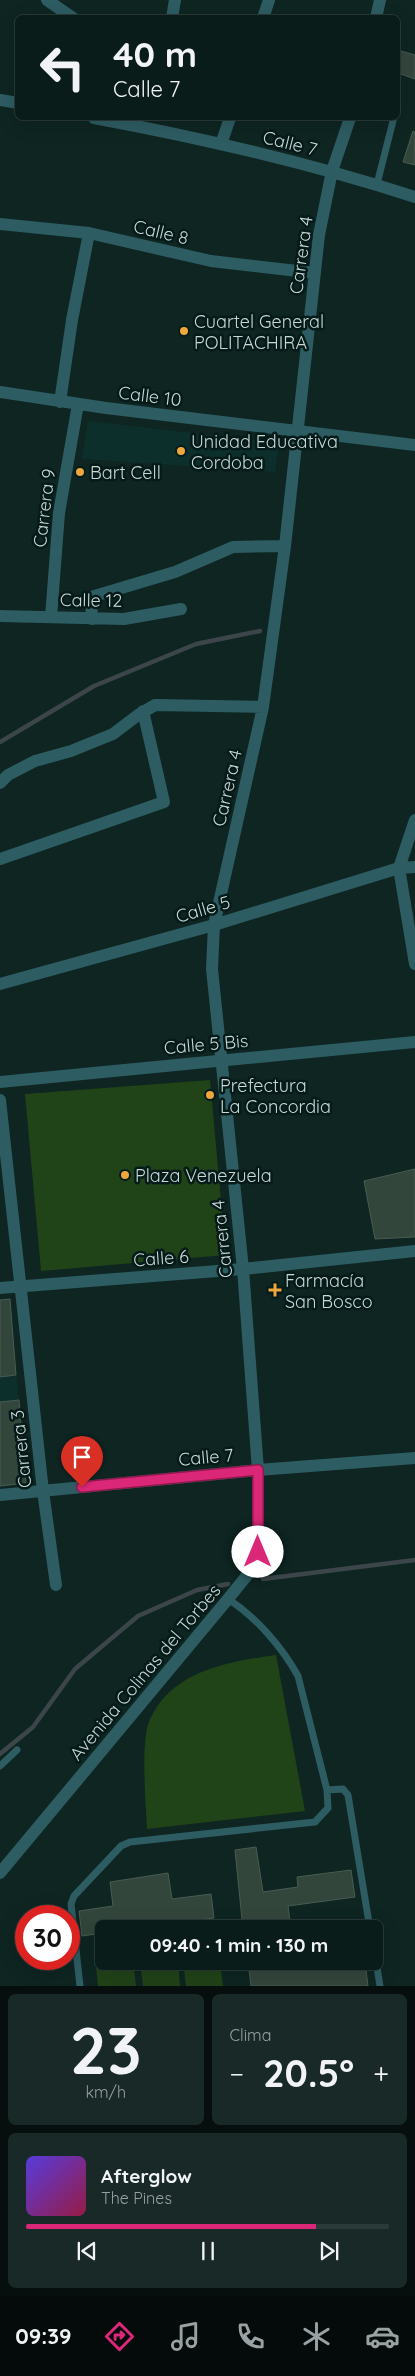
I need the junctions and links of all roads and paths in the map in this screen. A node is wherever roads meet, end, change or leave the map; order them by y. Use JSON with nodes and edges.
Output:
{"nodes":[{"id":1,"x":47,"y":0,"type":"edge"},
{"id":2,"x":175,"y":0,"type":"edge"},
{"id":3,"x":269,"y":0,"type":"edge"},
{"id":4,"x":380,"y":0,"type":"edge"},
{"id":5,"x":69,"y":15,"type":"edge"},
{"id":6,"x":172,"y":15,"type":"edge"},
{"id":7,"x":264,"y":15,"type":"edge"},
{"id":8,"x":377,"y":15,"type":"edge"},
{"id":9,"x":0,"y":100,"type":"edge"},
{"id":10,"x":15,"y":102,"type":"edge"},
{"id":11,"x":116,"y":120,"type":"edge"},
{"id":12,"x":229,"y":120,"type":"edge"},
{"id":13,"x":349,"y":120,"type":"edge"},
{"id":14,"x":393,"y":121,"type":"dead end"},
{"id":15,"x":160,"y":124,"type":"edge"},
{"id":16,"x":221,"y":144,"type":"junction"},
{"id":17,"x":332,"y":171,"type":"junction"},
{"id":18,"x":377,"y":184,"type":"junction"},
{"id":19,"x":415,"y":197,"type":"edge"},
{"id":20,"x":0,"y":224,"type":"edge"},
{"id":21,"x":88,"y":233,"type":"junction"},
{"id":22,"x":315,"y":273,"type":"junction"},
{"id":23,"x":0,"y":392,"type":"edge"},
{"id":24,"x":60,"y":402,"type":"junction"},
{"id":25,"x":78,"y":404,"type":"junction"},
{"id":26,"x":297,"y":431,"type":"junction"},
{"id":27,"x":415,"y":445,"type":"edge"},
{"id":28,"x":285,"y":546,"type":"junction"},
{"id":29,"x":181,"y":609,"type":"dead end"},
{"id":30,"x":0,"y":616,"type":"edge"},
{"id":31,"x":52,"y":618,"type":"junction"},
{"id":32,"x":92,"y":619,"type":"junction"},
{"id":33,"x":264,"y":707,"type":"junction"},
{"id":34,"x":143,"y":711,"type":"junction"},
{"id":35,"x":0,"y":783,"type":"edge"},
{"id":36,"x":415,"y":820,"type":"edge"},
{"id":37,"x":0,"y":859,"type":"edge"},
{"id":38,"x":415,"y":867,"type":"edge"},
{"id":39,"x":399,"y":868,"type":"junction"},
{"id":40,"x":214,"y":925,"type":"junction"},
{"id":41,"x":415,"y":964,"type":"edge"},
{"id":42,"x":0,"y":984,"type":"edge"},
{"id":43,"x":415,"y":1042,"type":"edge"},
{"id":44,"x":221,"y":1060,"type":"junction"},
{"id":45,"x":0,"y":1082,"type":"edge"},
{"id":46,"x":0,"y":1100,"type":"edge"},
{"id":47,"x":415,"y":1251,"type":"edge"},
{"id":48,"x":243,"y":1269,"type":"junction"},
{"id":49,"x":21,"y":1286,"type":"junction"},
{"id":50,"x":0,"y":1288,"type":"edge"},
{"id":51,"x":415,"y":1458,"type":"edge"},
{"id":52,"x":258,"y":1470,"type":"junction"},
{"id":53,"x":43,"y":1491,"type":"junction"},
{"id":54,"x":0,"y":1495,"type":"edge"},
{"id":55,"x":56,"y":1586,"type":"dead end"},
{"id":56,"x":228,"y":1599,"type":"junction"},
{"id":57,"x":17,"y":1750,"type":"dead end"},
{"id":58,"x":0,"y":1766,"type":"edge"},
{"id":59,"x":327,"y":1790,"type":"junction"},
{"id":60,"x":0,"y":1873,"type":"edge"},
{"id":61,"x":369,"y":1920,"type":"edge"},
{"id":62,"x":377,"y":1970,"type":"edge"},
{"id":63,"x":80,"y":1986,"type":"edge"},
{"id":64,"x":380,"y":1986,"type":"edge"}],
"edges":[{"from":1,"to":5,"type":"street"},
{"from":2,"to":6,"type":"street"},
{"from":3,"to":7,"type":"street"},
{"from":4,"to":8,"type":"street"},
{"from":9,"to":10,"type":"street"},
{"from":11,"to":15,"type":"street","name":"Calle 7"},
{"from":12,"to":16,"type":"street"},
{"from":13,"to":17,"type":"street","name":"Carrera 4"},
{"from":14,"to":18,"type":"lane"},
{"from":15,"to":16,"type":"street","name":"Calle 7"},
{"from":16,"to":17,"type":"street","name":"Calle 7"},
{"from":17,"to":18,"type":"street","name":"Calle 7"},
{"from":17,"to":22,"type":"street","name":"Carrera 4"},
{"from":18,"to":19,"type":"street","name":"Calle 7"},
{"from":20,"to":21,"type":"street","name":"Calle 8"},
{"from":21,"to":22,"type":"street","name":"Calle 8"},
{"from":21,"to":24,"type":"street"},
{"from":22,"to":26,"type":"street","name":"Carrera 4"},
{"from":23,"to":24,"type":"street","name":"Calle 10"},
{"from":24,"to":25,"type":"street","name":"Calle 10"},
{"from":25,"to":26,"type":"street","name":"Calle 10"},
{"from":25,"to":31,"type":"street","name":"Carrera 9"},
{"from":26,"to":27,"type":"street","name":"Calle 10"},
{"from":26,"to":28,"type":"street","name":"Carrera 4"},
{"from":28,"to":32,"type":"street"},
{"from":28,"to":33,"type":"street","name":"Carrera 4"},
{"from":29,"to":32,"type":"street","name":"Calle 12"},
{"from":30,"to":31,"type":"street","name":"Calle 12"},
{"from":31,"to":32,"type":"street","name":"Calle 12"},
{"from":33,"to":34,"type":"street"},
{"from":33,"to":40,"type":"street","name":"Carrera 4"},
{"from":34,"to":35,"type":"street"},
{"from":34,"to":37,"type":"street"},
{"from":36,"to":39,"type":"street"},
{"from":38,"to":39,"type":"street","name":"Calle 5"},
{"from":39,"to":40,"type":"street","name":"Calle 5"},
{"from":39,"to":41,"type":"street"},
{"from":40,"to":42,"type":"street","name":"Calle 5"},
{"from":40,"to":44,"type":"street","name":"Carrera 4"},
{"from":43,"to":44,"type":"street","name":"Calle 5 Bis"},
{"from":44,"to":45,"type":"street","name":"Calle 5 Bis"},
{"from":44,"to":48,"type":"street","name":"Carrera 4"},
{"from":46,"to":49,"type":"street","name":"Carrera 3"},
{"from":47,"to":48,"type":"street","name":"Calle 6"},
{"from":48,"to":49,"type":"street","name":"Calle 6"},
{"from":48,"to":52,"type":"street","name":"Carrera 4"},
{"from":49,"to":50,"type":"street","name":"Calle 6"},
{"from":49,"to":53,"type":"street","name":"Carrera 3"},
{"from":51,"to":52,"type":"street","name":"Calle 7"},
{"from":52,"to":53,"type":"street","name":"Calle 7"},
{"from":52,"to":56,"type":"street","name":"Avenida Colinas del Torbes"},
{"from":53,"to":54,"type":"street","name":"Calle 7"},
{"from":53,"to":55,"type":"street","name":"Carrera 3"},
{"from":56,"to":59,"type":"lane"},
{"from":56,"to":60,"type":"street","name":"Avenida Colinas del Torbes"},
{"from":57,"to":58,"type":"lane"},
{"from":59,"to":61,"type":"lane"},
{"from":59,"to":63,"type":"lane"},
{"from":62,"to":64,"type":"lane"}]}
